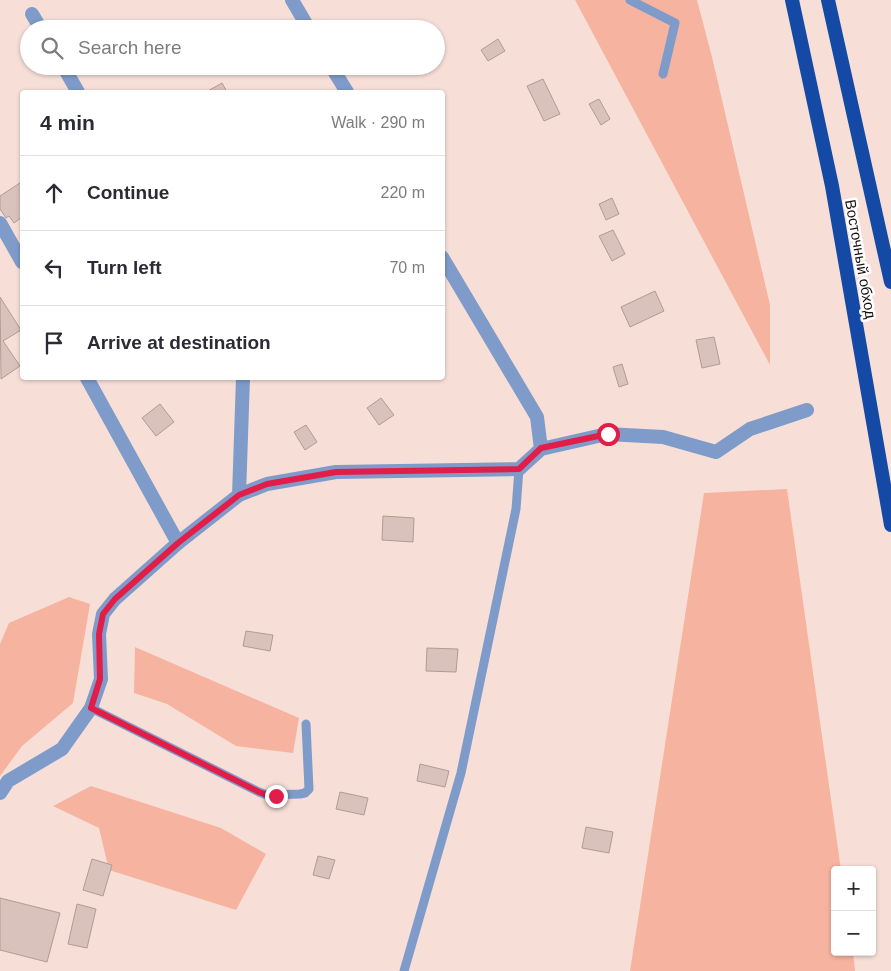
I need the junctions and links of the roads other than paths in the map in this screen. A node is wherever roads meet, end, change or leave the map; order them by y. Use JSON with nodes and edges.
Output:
{"nodes":[{"id":1,"x":292,"y":0,"type":"edge"},
{"id":2,"x":630,"y":0,"type":"edge"},
{"id":3,"x":792,"y":0,"type":"edge"},
{"id":4,"x":828,"y":0,"type":"edge"},
{"id":5,"x":32,"y":14,"type":"dead end"},
{"id":6,"x":36,"y":20,"type":"edge"},
{"id":7,"x":304,"y":20,"type":"edge"},
{"id":8,"x":663,"y":74,"type":"dead end"},
{"id":9,"x":68,"y":75,"type":"edge"},
{"id":10,"x":337,"y":75,"type":"edge"},
{"id":11,"x":77,"y":90,"type":"edge"},
{"id":12,"x":346,"y":90,"type":"edge"},
{"id":13,"x":0,"y":223,"type":"edge"},
{"id":14,"x":20,"y":258,"type":"edge"},
{"id":15,"x":445,"y":262,"type":"edge"},
{"id":16,"x":891,"y":282,"type":"edge"},
{"id":17,"x":88,"y":380,"type":"edge"},
{"id":18,"x":243,"y":380,"type":"edge"},
{"id":19,"x":807,"y":410,"type":"dead end"},
{"id":20,"x":541,"y":448,"type":"junction"},
{"id":21,"x":519,"y":469,"type":"junction"},
{"id":22,"x":239,"y":495,"type":"junction"},
{"id":23,"x":891,"y":525,"type":"edge"},
{"id":24,"x":178,"y":543,"type":"junction"},
{"id":25,"x":91,"y":708,"type":"junction"},
{"id":26,"x":306,"y":724,"type":"dead end"},
{"id":27,"x":0,"y":793,"type":"edge"},
{"id":28,"x":404,"y":971,"type":"edge"}],
"edges":[{"from":1,"to":7,"type":"street"},
{"from":2,"to":8,"type":"lane"},
{"from":3,"to":23,"type":"highway","name":"Восточный обход"},
{"from":4,"to":16,"type":"highway","name":"Восточный обход"},
{"from":5,"to":6,"type":"street"},
{"from":9,"to":11,"type":"street"},
{"from":10,"to":12,"type":"street"},
{"from":13,"to":14,"type":"street"},
{"from":15,"to":20,"type":"street"},
{"from":17,"to":24,"type":"street"},
{"from":18,"to":22,"type":"street"},
{"from":19,"to":20,"type":"street"},
{"from":20,"to":21,"type":"street"},
{"from":21,"to":22,"type":"street"},
{"from":21,"to":28,"type":"lane"},
{"from":22,"to":24,"type":"street"},
{"from":24,"to":25,"type":"street"},
{"from":25,"to":26,"type":"lane"},
{"from":25,"to":27,"type":"street"}]}
